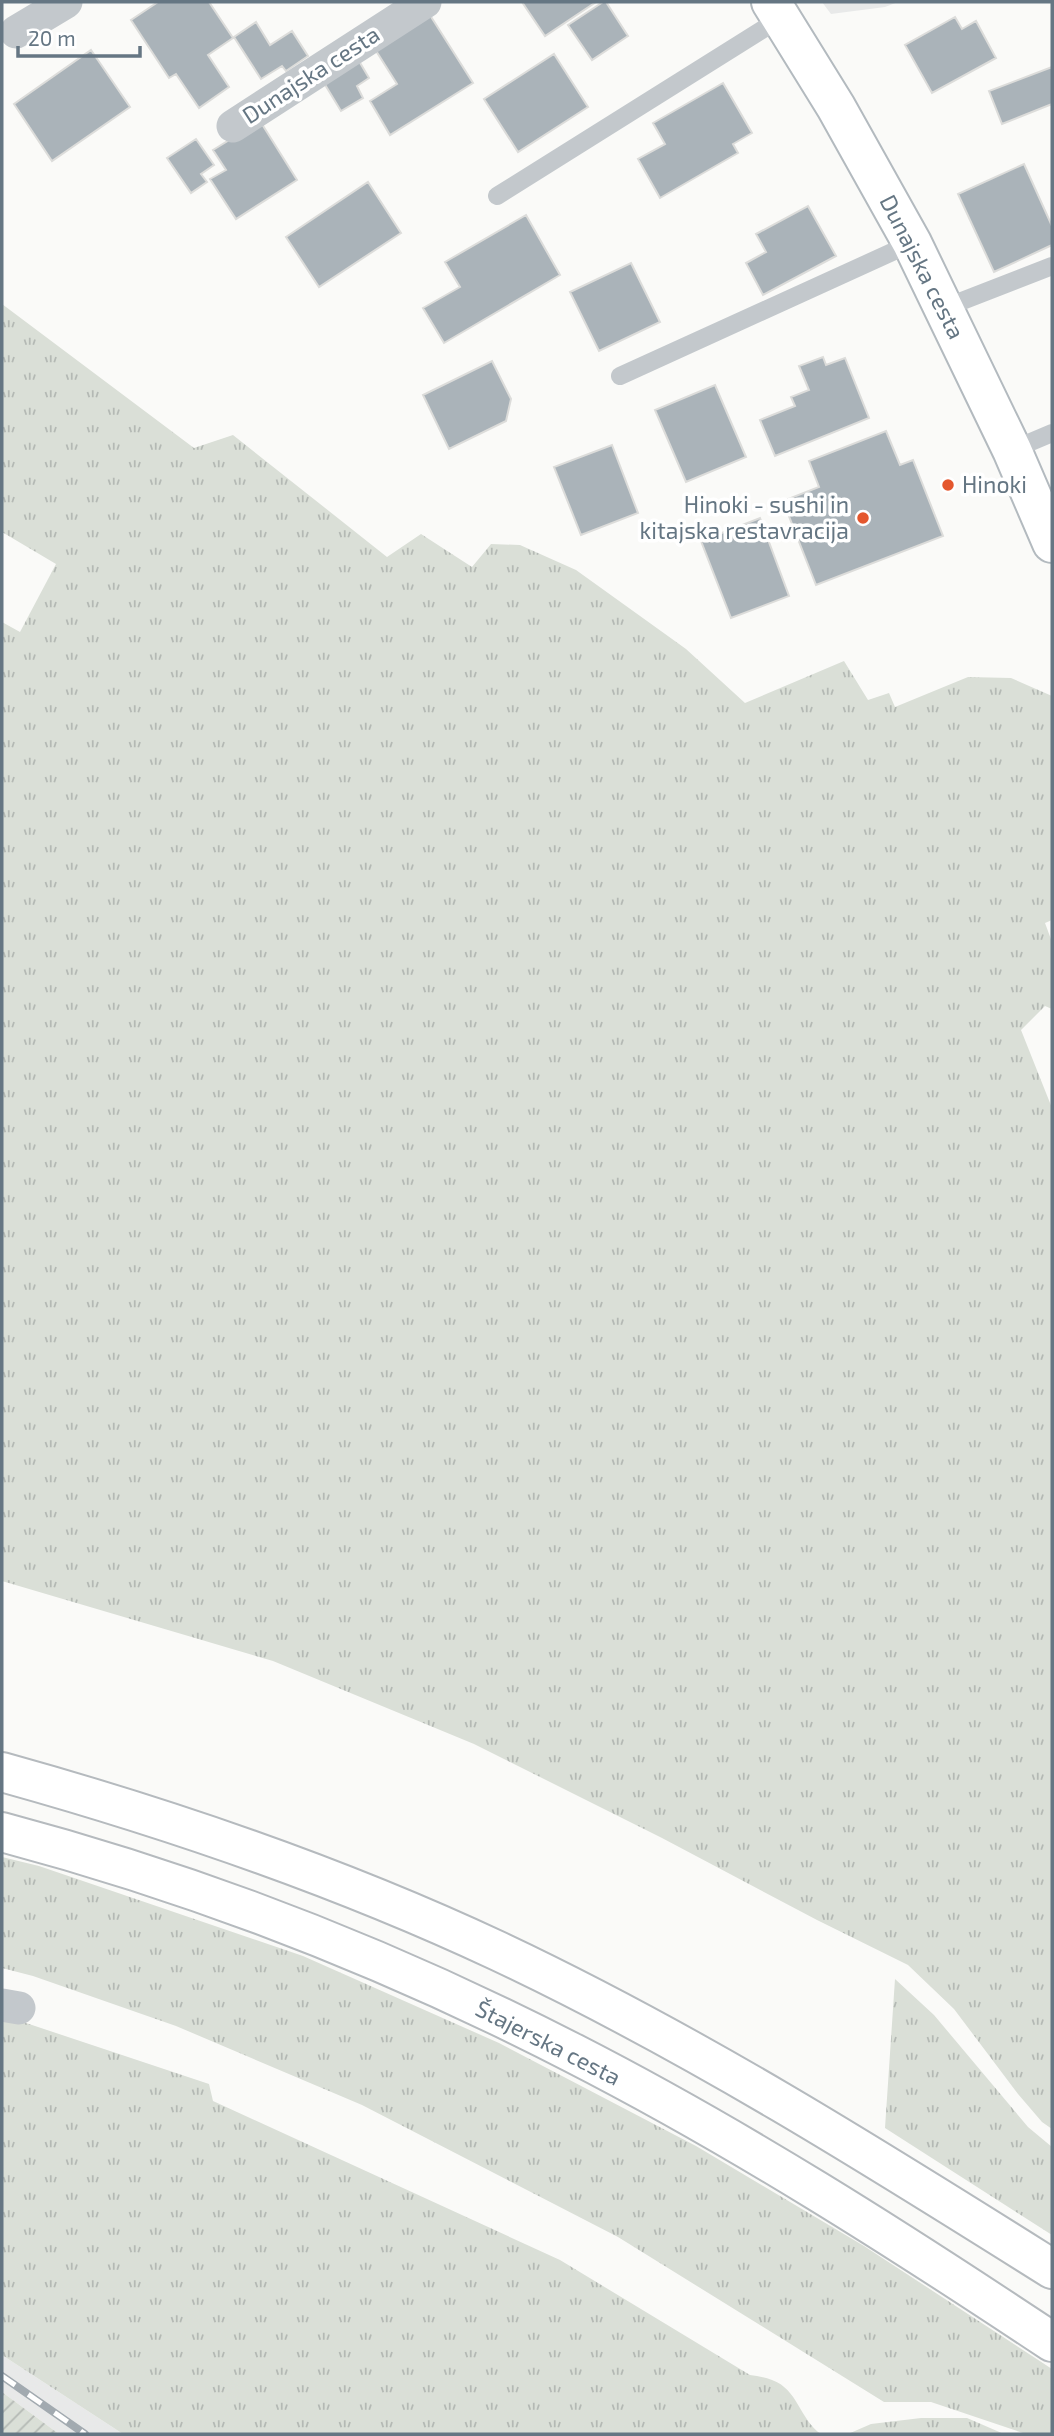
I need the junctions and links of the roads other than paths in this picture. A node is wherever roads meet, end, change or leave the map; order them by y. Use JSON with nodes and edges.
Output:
{"nodes":[{"id":1,"x":66,"y":2,"type":"edge"},
{"id":2,"x":425,"y":2,"type":"edge"},
{"id":3,"x":776,"y":10,"type":"edge"},
{"id":4,"x":16,"y":32,"type":"dead end"},
{"id":5,"x":233,"y":126,"type":"dead end"},
{"id":6,"x":497,"y":196,"type":"dead end"},
{"id":7,"x":912,"y":243,"type":"junction"},
{"id":8,"x":1052,"y":266,"type":"edge"},
{"id":9,"x":944,"y":308,"type":"junction"},
{"id":10,"x":620,"y":376,"type":"dead end"},
{"id":11,"x":1052,"y":433,"type":"edge"},
{"id":12,"x":1012,"y":450,"type":"junction"},
{"id":13,"x":1052,"y":542,"type":"edge"},
{"id":14,"x":2,"y":1772,"type":"edge"},
{"id":15,"x":2,"y":1832,"type":"edge"},
{"id":16,"x":1052,"y":2269,"type":"edge"},
{"id":17,"x":1052,"y":2342,"type":"edge"}],
"edges":[{"from":1,"to":4,"type":"street"},
{"from":2,"to":5,"type":"street","name":"Dunajska cesta"},
{"from":3,"to":6,"type":"lane"},
{"from":3,"to":7,"type":"main road","name":"Dunajska cesta"},
{"from":7,"to":9,"type":"main road","name":"Dunajska cesta"},
{"from":7,"to":10,"type":"lane"},
{"from":8,"to":9,"type":"lane"},
{"from":9,"to":12,"type":"main road","name":"Dunajska cesta"},
{"from":11,"to":12,"type":"lane"},
{"from":12,"to":13,"type":"main road","name":"Dunajska cesta"},
{"from":14,"to":16,"type":"main road"},
{"from":15,"to":17,"type":"main road","name":"Štajerska cesta"}]}
